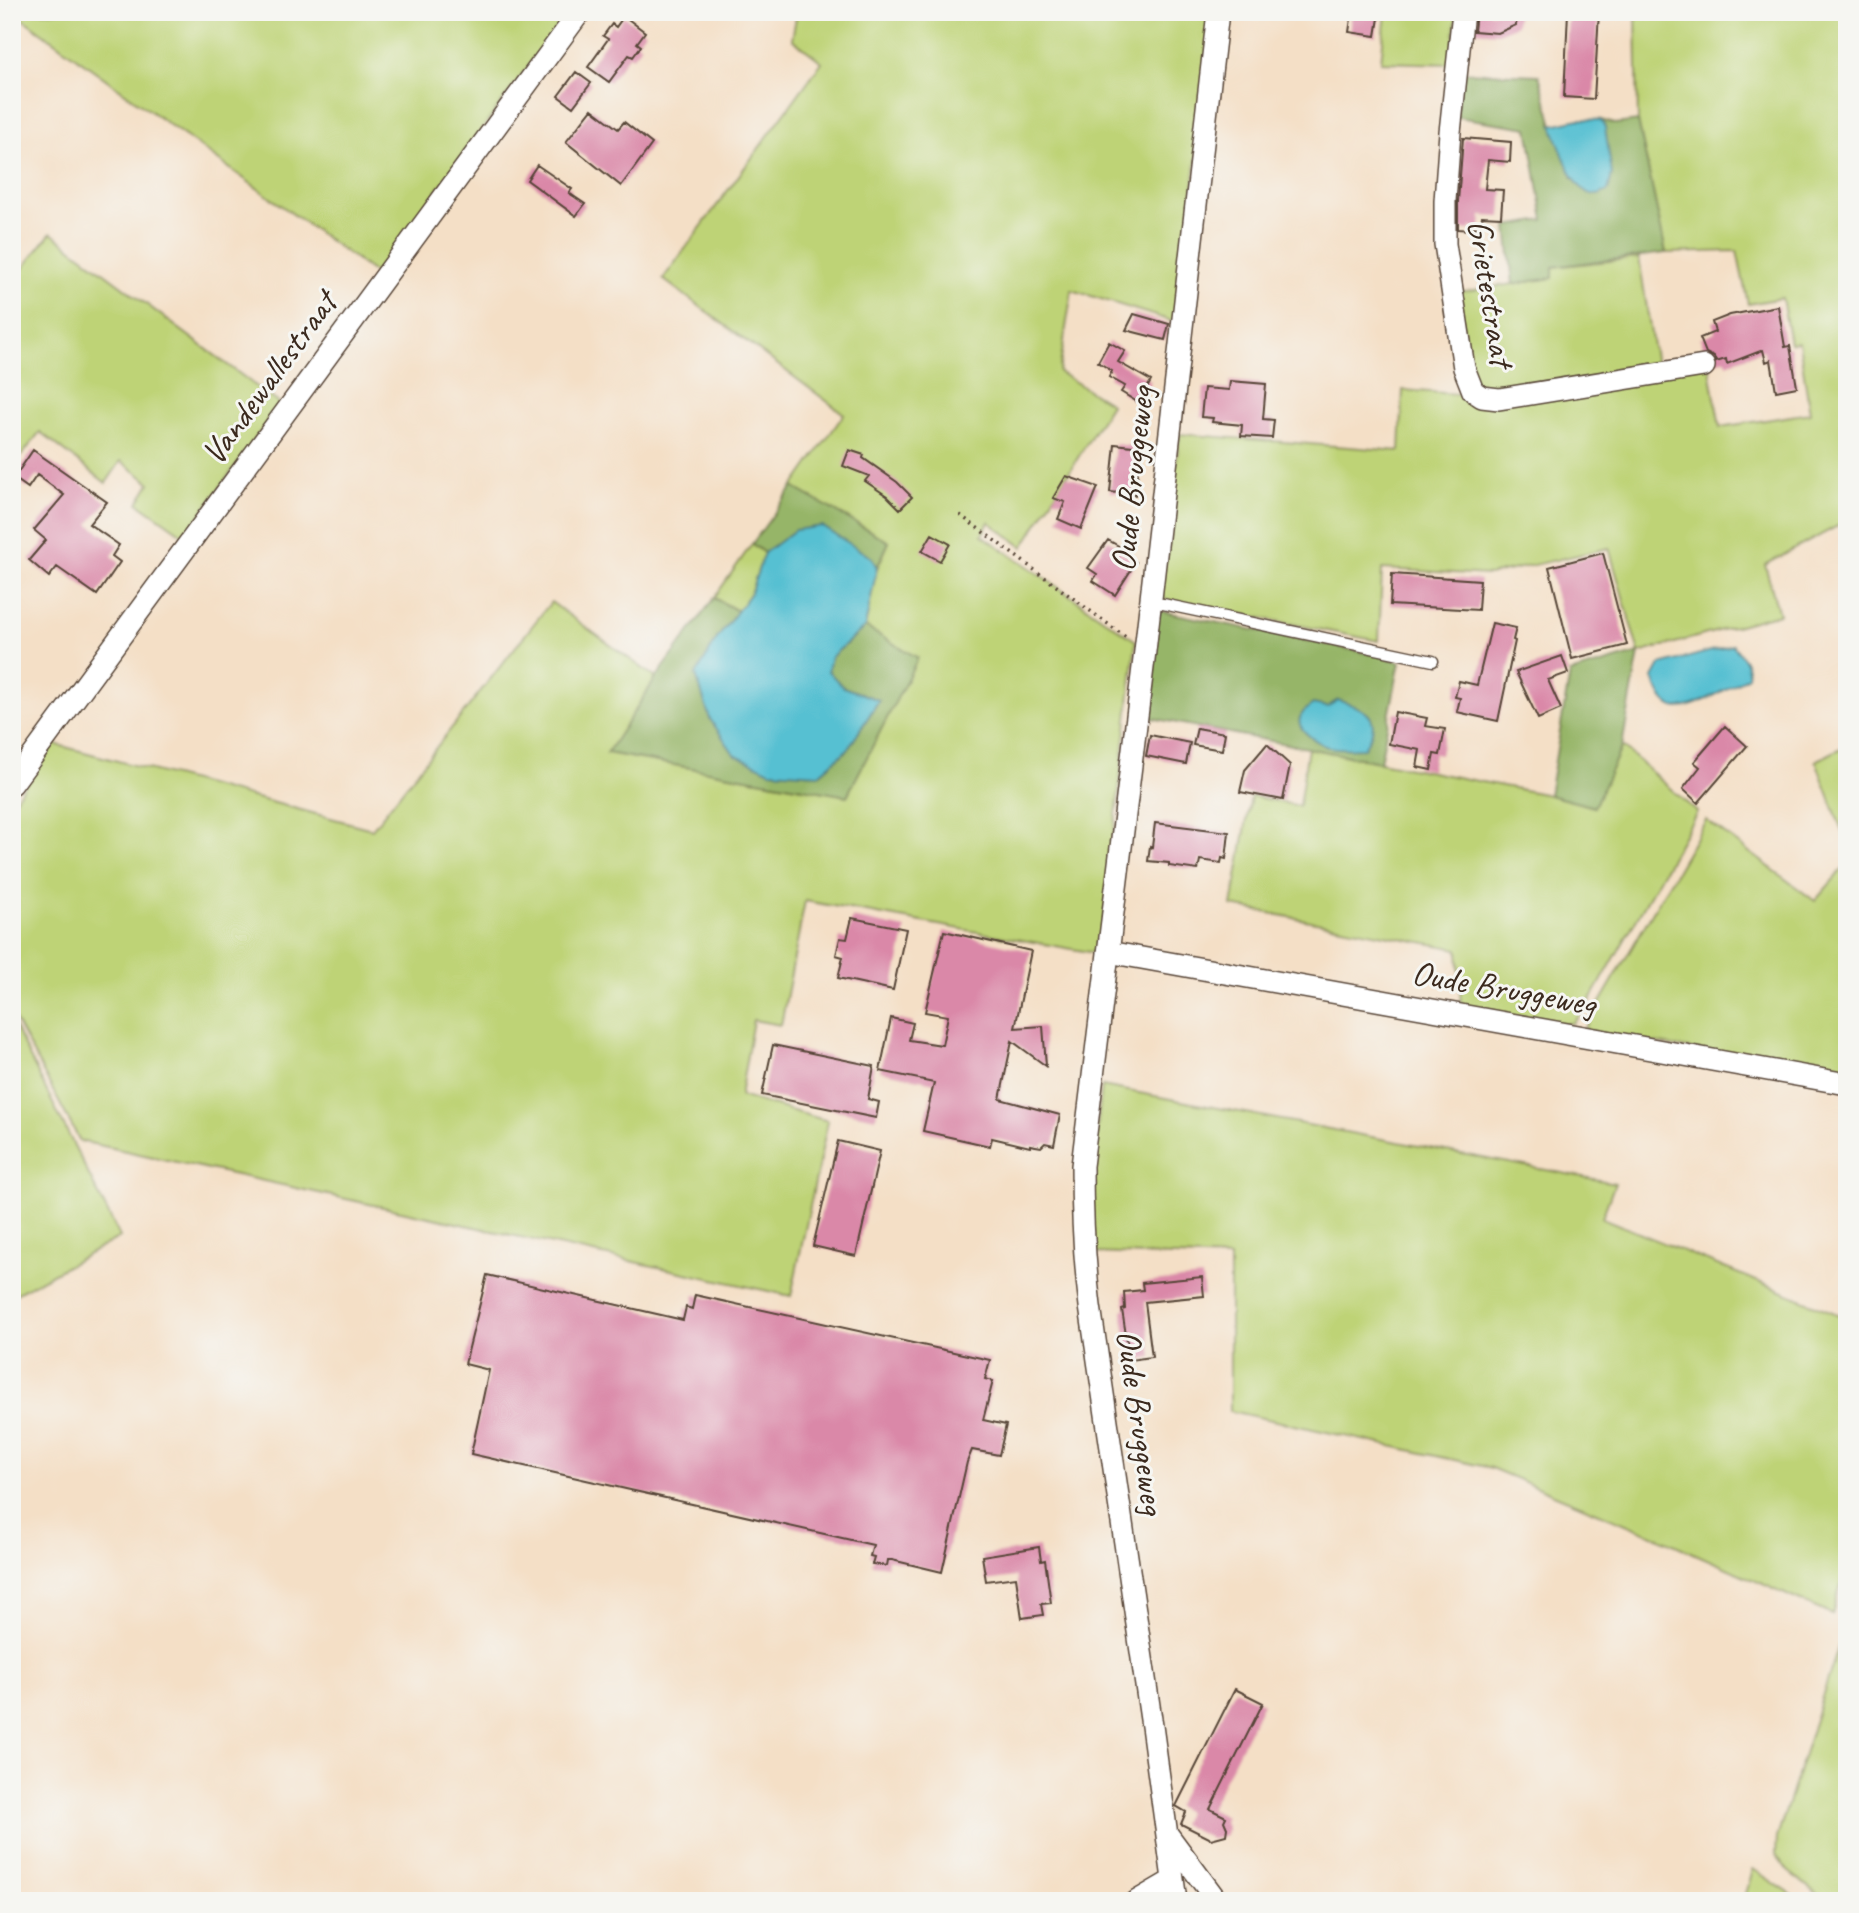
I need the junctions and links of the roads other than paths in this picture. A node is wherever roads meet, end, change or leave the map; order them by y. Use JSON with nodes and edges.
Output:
{"nodes":[{"id":1,"x":580,"y":12,"type":"edge"},
{"id":2,"x":1218,"y":12,"type":"edge"},
{"id":3,"x":1464,"y":12,"type":"edge"},
{"id":4,"x":1704,"y":366,"type":"dead end"},
{"id":5,"x":1151,"y":603,"type":"junction"},
{"id":6,"x":1433,"y":661,"type":"dead end"},
{"id":7,"x":12,"y":784,"type":"edge"},
{"id":8,"x":1108,"y":953,"type":"junction"},
{"id":9,"x":1847,"y":1084,"type":"edge"},
{"id":10,"x":1167,"y":1834,"type":"junction"},
{"id":11,"x":1175,"y":1890,"type":"edge"},
{"id":12,"x":1137,"y":1901,"type":"edge"},
{"id":13,"x":1217,"y":1901,"type":"edge"}],
"edges":[{"from":1,"to":7,"type":"street","name":"Vandewallestraat"},
{"from":2,"to":5,"type":"street","name":"Oude Bruggeweg"},
{"from":3,"to":4,"type":"street","name":"Grietestraat"},
{"from":5,"to":6,"type":"lane"},
{"from":5,"to":8,"type":"street","name":"Oude Bruggeweg"},
{"from":8,"to":9,"type":"street","name":"Oude Bruggeweg"},
{"from":8,"to":10,"type":"street","name":"Oude Bruggeweg"},
{"from":10,"to":11,"type":"street","name":"Oude Bruggeweg"},
{"from":10,"to":13,"type":"street"},
{"from":11,"to":12,"type":"street"}]}
